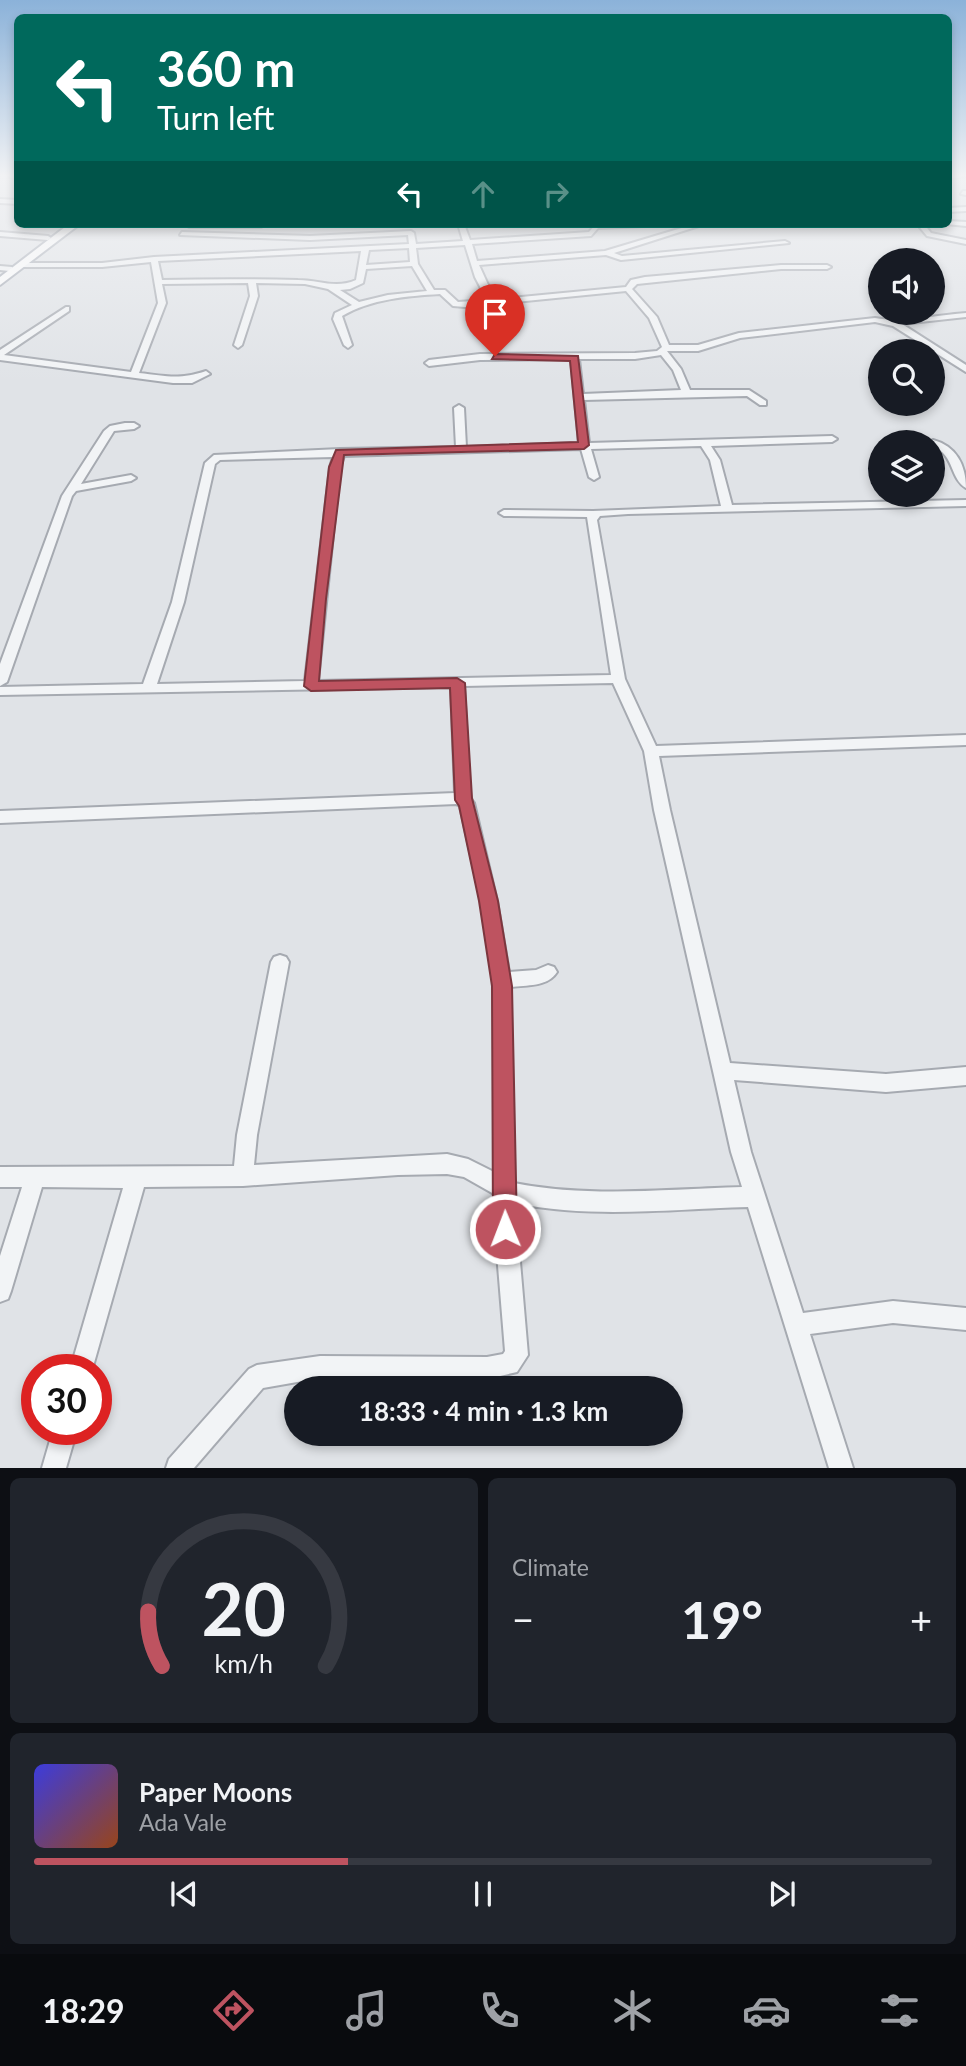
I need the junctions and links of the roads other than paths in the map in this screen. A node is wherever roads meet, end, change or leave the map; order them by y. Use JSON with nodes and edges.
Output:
{"nodes":[{"id":1,"x":39,"y":245,"type":"edge"},
{"id":2,"x":49,"y":245,"type":"edge"},
{"id":3,"x":175,"y":245,"type":"edge"},
{"id":4,"x":306,"y":245,"type":"edge"},
{"id":5,"x":447,"y":245,"type":"edge"},
{"id":6,"x":469,"y":245,"type":"edge"},
{"id":7,"x":629,"y":245,"type":"edge"},
{"id":8,"x":769,"y":245,"type":"edge"},
{"id":9,"x":412,"y":247,"type":"junction"},
{"id":10,"x":365,"y":250,"type":"junction"},
{"id":11,"x":606,"y":253,"type":"junction"},
{"id":12,"x":300,"y":254,"type":"junction"},
{"id":13,"x":167,"y":258,"type":"junction"},
{"id":14,"x":155,"y":259,"type":"junction"},
{"id":15,"x":475,"y":263,"type":"junction"},
{"id":16,"x":414,"y":264,"type":"junction"},
{"id":17,"x":23,"y":265,"type":"junction"},
{"id":18,"x":827,"y":267,"type":"dead end"},
{"id":19,"x":364,"y":268,"type":"junction"},
{"id":20,"x":3,"y":271,"type":"edge"},
{"id":21,"x":252,"y":281,"type":"junction"},
{"id":22,"x":0,"y":282,"type":"edge"},
{"id":23,"x":158,"y":282,"type":"junction"},
{"id":24,"x":628,"y":289,"type":"junction"},
{"id":25,"x":341,"y":290,"type":"junction"},
{"id":26,"x":432,"y":293,"type":"junction"},
{"id":27,"x":490,"y":302,"type":"junction"},
{"id":28,"x":358,"y":305,"type":"junction"},
{"id":29,"x":66,"y":309,"type":"dead end"},
{"id":30,"x":966,"y":315,"type":"edge"},
{"id":31,"x":945,"y":317,"type":"edge"},
{"id":32,"x":868,"y":320,"type":"edge"},
{"id":33,"x":897,"y":325,"type":"edge"},
{"id":34,"x":238,"y":345,"type":"dead end"},
{"id":35,"x":348,"y":345,"type":"dead end"},
{"id":36,"x":664,"y":350,"type":"junction"},
{"id":37,"x":0,"y":356,"type":"edge"},
{"id":38,"x":958,"y":357,"type":"edge"},
{"id":39,"x":575,"y":358,"type":"junction"},
{"id":40,"x":429,"y":363,"type":"dead end"},
{"id":41,"x":966,"y":369,"type":"edge"},
{"id":42,"x":206,"y":374,"type":"dead end"},
{"id":43,"x":134,"y":375,"type":"junction"},
{"id":44,"x":687,"y":393,"type":"junction"},
{"id":45,"x":579,"y":397,"type":"junction"},
{"id":46,"x":763,"y":403,"type":"dead end"},
{"id":47,"x":458,"y":408,"type":"dead end"},
{"id":48,"x":134,"y":426,"type":"dead end"},
{"id":49,"x":832,"y":439,"type":"dead end"},
{"id":50,"x":704,"y":442,"type":"junction"},
{"id":51,"x":584,"y":445,"type":"junction"},
{"id":52,"x":945,"y":447,"type":"edge"},
{"id":53,"x":461,"y":449,"type":"junction"},
{"id":54,"x":340,"y":452,"type":"junction"},
{"id":55,"x":594,"y":477,"type":"dead end"},
{"id":56,"x":131,"y":478,"type":"dead end"},
{"id":57,"x":966,"y":485,"type":"edge"},
{"id":58,"x":74,"y":488,"type":"junction"},
{"id":59,"x":966,"y":503,"type":"edge"},
{"id":60,"x":727,"y":507,"type":"junction"},
{"id":61,"x":505,"y":513,"type":"dead end"},
{"id":62,"x":593,"y":514,"type":"junction"},
{"id":63,"x":618,"y":679,"type":"junction"},
{"id":64,"x":0,"y":682,"type":"edge"},
{"id":65,"x":457,"y":683,"type":"junction"},
{"id":66,"x":311,"y":686,"type":"junction"},
{"id":67,"x":148,"y":689,"type":"junction"},
{"id":68,"x":0,"y":691,"type":"edge"},
{"id":69,"x":966,"y":740,"type":"edge"},
{"id":70,"x":651,"y":751,"type":"junction"},
{"id":71,"x":464,"y":800,"type":"junction"},
{"id":72,"x":0,"y":817,"type":"edge"},
{"id":73,"x":281,"y":962,"type":"dead end"},
{"id":74,"x":548,"y":972,"type":"dead end"},
{"id":75,"x":502,"y":986,"type":"junction"},
{"id":76,"x":722,"y":1071,"type":"junction"},
{"id":77,"x":966,"y":1076,"type":"edge"},
{"id":78,"x":243,"y":1176,"type":"junction"},
{"id":79,"x":0,"y":1177,"type":"edge"},
{"id":80,"x":35,"y":1177,"type":"junction"},
{"id":81,"x":136,"y":1178,"type":"junction"},
{"id":82,"x":505,"y":1187,"type":"junction"},
{"id":83,"x":753,"y":1197,"type":"junction"},
{"id":84,"x":0,"y":1291,"type":"edge"},
{"id":85,"x":966,"y":1319,"type":"edge"},
{"id":86,"x":796,"y":1325,"type":"junction"},
{"id":87,"x":86,"y":1354,"type":"edge"},
{"id":88,"x":61,"y":1445,"type":"edge"},
{"id":89,"x":54,"y":1468,"type":"edge"},
{"id":90,"x":178,"y":1468,"type":"edge"},
{"id":91,"x":841,"y":1468,"type":"edge"}],
"edges":[{"from":1,"to":20,"type":"main road"},
{"from":2,"to":17,"type":"main road"},
{"from":3,"to":13,"type":"street"},
{"from":4,"to":12,"type":"street"},
{"from":5,"to":9,"type":"street"},
{"from":6,"to":15,"type":"street"},
{"from":7,"to":11,"type":"street"},
{"from":8,"to":11,"type":"street"},
{"from":9,"to":10,"type":"street"},
{"from":9,"to":16,"type":"street"},
{"from":10,"to":12,"type":"street"},
{"from":10,"to":19,"type":"street"},
{"from":11,"to":15,"type":"street"},
{"from":12,"to":13,"type":"street"},
{"from":13,"to":14,"type":"street"},
{"from":14,"to":17,"type":"street"},
{"from":14,"to":23,"type":"street"},
{"from":15,"to":27,"type":"street"},
{"from":16,"to":19,"type":"street"},
{"from":16,"to":26,"type":"street"},
{"from":17,"to":22,"type":"main road"},
{"from":18,"to":24,"type":"street"},
{"from":19,"to":25,"type":"street"},
{"from":21,"to":23,"type":"street"},
{"from":21,"to":25,"type":"street"},
{"from":21,"to":34,"type":"street"},
{"from":23,"to":43,"type":"street"},
{"from":24,"to":27,"type":"street"},
{"from":24,"to":36,"type":"street"},
{"from":25,"to":28,"type":"street"},
{"from":26,"to":27,"type":"street"},
{"from":26,"to":28,"type":"street"},
{"from":28,"to":35,"type":"street"},
{"from":29,"to":37,"type":"street"},
{"from":30,"to":31,"type":"street"},
{"from":32,"to":36,"type":"street"},
{"from":33,"to":38,"type":"street"},
{"from":36,"to":39,"type":"street"},
{"from":36,"to":44,"type":"street"},
{"from":37,"to":43,"type":"street"},
{"from":38,"to":41,"type":"street"},
{"from":39,"to":40,"type":"street"},
{"from":39,"to":45,"type":"street"},
{"from":42,"to":43,"type":"street"},
{"from":44,"to":45,"type":"street"},
{"from":44,"to":46,"type":"street"},
{"from":45,"to":51,"type":"street"},
{"from":47,"to":53,"type":"street"},
{"from":48,"to":58,"type":"street"},
{"from":49,"to":50,"type":"street"},
{"from":50,"to":51,"type":"street"},
{"from":50,"to":60,"type":"street"},
{"from":51,"to":53,"type":"street"},
{"from":51,"to":55,"type":"street"},
{"from":52,"to":57,"type":"street"},
{"from":53,"to":54,"type":"street"},
{"from":54,"to":66,"type":"street"},
{"from":54,"to":67,"type":"street"},
{"from":56,"to":58,"type":"street"},
{"from":58,"to":64,"type":"street"},
{"from":59,"to":60,"type":"street"},
{"from":60,"to":62,"type":"street"},
{"from":61,"to":62,"type":"street"},
{"from":62,"to":63,"type":"street"},
{"from":63,"to":65,"type":"street"},
{"from":63,"to":70,"type":"street"},
{"from":65,"to":66,"type":"street"},
{"from":65,"to":71,"type":"street"},
{"from":66,"to":67,"type":"street"},
{"from":67,"to":68,"type":"street"},
{"from":69,"to":70,"type":"street"},
{"from":70,"to":76,"type":"street"},
{"from":71,"to":72,"type":"street"},
{"from":71,"to":75,"type":"street"},
{"from":73,"to":78,"type":"street"},
{"from":74,"to":75,"type":"street"},
{"from":75,"to":82,"type":"street"},
{"from":76,"to":77,"type":"street"},
{"from":76,"to":83,"type":"street"},
{"from":78,"to":81,"type":"street"},
{"from":78,"to":82,"type":"street"},
{"from":79,"to":80,"type":"street"},
{"from":80,"to":81,"type":"street"},
{"from":80,"to":84,"type":"street"},
{"from":81,"to":87,"type":"street"},
{"from":82,"to":83,"type":"street"},
{"from":82,"to":90,"type":"street"},
{"from":83,"to":86,"type":"street"},
{"from":85,"to":86,"type":"street"},
{"from":86,"to":91,"type":"street"},
{"from":88,"to":89,"type":"street"}]}
